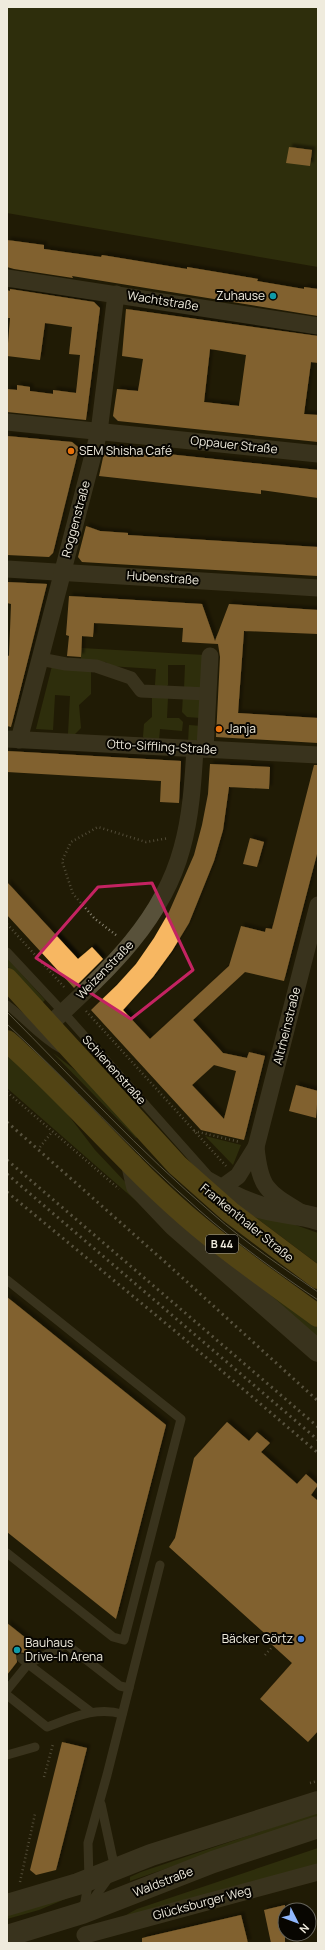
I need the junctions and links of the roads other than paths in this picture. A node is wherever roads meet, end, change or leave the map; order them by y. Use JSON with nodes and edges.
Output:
{"nodes":[{"id":1,"x":7,"y":278,"type":"edge"},
{"id":2,"x":116,"y":294,"type":"junction"},
{"id":3,"x":318,"y":326,"type":"edge"},
{"id":4,"x":7,"y":422,"type":"edge"},
{"id":5,"x":99,"y":432,"type":"junction"},
{"id":6,"x":318,"y":454,"type":"edge"},
{"id":7,"x":7,"y":569,"type":"edge"},
{"id":8,"x":62,"y":572,"type":"junction"},
{"id":9,"x":318,"y":588,"type":"edge"},
{"id":10,"x":210,"y":656,"type":"dead end"},
{"id":11,"x":40,"y":659,"type":"junction"},
{"id":12,"x":208,"y":694,"type":"junction"},
{"id":13,"x":13,"y":739,"type":"edge"},
{"id":14,"x":200,"y":749,"type":"junction"},
{"id":15,"x":318,"y":755,"type":"edge"},
{"id":16,"x":318,"y":908,"type":"edge"},
{"id":17,"x":7,"y":952,"type":"edge"},
{"id":18,"x":7,"y":979,"type":"edge"},
{"id":19,"x":7,"y":1005,"type":"edge"},
{"id":20,"x":56,"y":1018,"type":"junction"},
{"id":21,"x":7,"y":1041,"type":"edge"},
{"id":22,"x":79,"y":1058,"type":"junction"},
{"id":23,"x":256,"y":1147,"type":"junction"},
{"id":24,"x":132,"y":1164,"type":"junction"},
{"id":25,"x":177,"y":1166,"type":"junction"},
{"id":26,"x":220,"y":1189,"type":"junction"},
{"id":27,"x":312,"y":1217,"type":"edge"},
{"id":28,"x":318,"y":1278,"type":"edge"},
{"id":29,"x":7,"y":1280,"type":"edge"},
{"id":30,"x":318,"y":1316,"type":"edge"},
{"id":31,"x":318,"y":1351,"type":"edge"},
{"id":32,"x":7,"y":1553,"type":"edge"},
{"id":33,"x":160,"y":1565,"type":"dead end"},
{"id":34,"x":20,"y":1658,"type":"dead end"},
{"id":35,"x":28,"y":1664,"type":"junction"},
{"id":36,"x":129,"y":1688,"type":"junction"},
{"id":37,"x":7,"y":1690,"type":"edge"},
{"id":38,"x":7,"y":1695,"type":"edge"},
{"id":39,"x":91,"y":1712,"type":"junction"},
{"id":40,"x":122,"y":1714,"type":"junction"},
{"id":41,"x":35,"y":1747,"type":"dead end"},
{"id":42,"x":7,"y":1755,"type":"edge"},
{"id":43,"x":100,"y":1800,"type":"junction"},
{"id":44,"x":318,"y":1802,"type":"edge"},
{"id":45,"x":318,"y":1827,"type":"edge"},
{"id":46,"x":115,"y":1869,"type":"junction"},
{"id":47,"x":318,"y":1872,"type":"edge"},
{"id":48,"x":89,"y":1880,"type":"junction"},
{"id":49,"x":7,"y":1905,"type":"edge"},
{"id":50,"x":85,"y":1930,"type":"edge"},
{"id":51,"x":7,"y":1936,"type":"edge"}],
"edges":[{"from":1,"to":2,"type":"street","name":"Wachtstraße"},
{"from":2,"to":3,"type":"street","name":"Wachtstraße"},
{"from":2,"to":5,"type":"street","name":"Roggenstraße"},
{"from":4,"to":5,"type":"street","name":"Oppauer Straße"},
{"from":5,"to":6,"type":"street","name":"Oppauer Straße"},
{"from":5,"to":8,"type":"street","name":"Roggenstraße"},
{"from":7,"to":8,"type":"street","name":"Hubenstraße"},
{"from":8,"to":9,"type":"street","name":"Hubenstraße"},
{"from":8,"to":11,"type":"street","name":"Roggenstraße"},
{"from":10,"to":12,"type":"street","name":"Weizenstraße"},
{"from":11,"to":12,"type":"street"},
{"from":11,"to":13,"type":"street","name":"Roggenstraße"},
{"from":12,"to":14,"type":"street","name":"Weizenstraße"},
{"from":13,"to":14,"type":"street","name":"Otto-Siffling-Straße"},
{"from":14,"to":15,"type":"street","name":"Otto-Siffling-Straße"},
{"from":14,"to":20,"type":"street","name":"Weizenstraße"},
{"from":16,"to":23,"type":"street","name":"Altrheinstraße"},
{"from":17,"to":20,"type":"lane","name":"Schienenstraße"},
{"from":18,"to":20,"type":"main road","name":"Schienenstraße","number":"B 44"},
{"from":19,"to":22,"type":"lane"},
{"from":20,"to":22,"type":"main road","name":"Schienenstraße","number":"B 44"},
{"from":20,"to":26,"type":"lane","name":"Schienenstraße"},
{"from":21,"to":24,"type":"main road","number":"B 44"},
{"from":22,"to":25,"type":"main road","name":"Schienenstraße","number":"B 44"},
{"from":23,"to":26,"type":"street","name":"Altrheinstraße"},
{"from":23,"to":27,"type":"street","name":"Altrheinstraße"},
{"from":24,"to":30,"type":"main road","number":"B 44"},
{"from":24,"to":31,"type":"main road"},
{"from":25,"to":26,"type":"main road","name":"Schienenstraße"},
{"from":25,"to":28,"type":"main road","name":"Frankenthaler Straße","number":"B 44"},
{"from":26,"to":27,"type":"main road","name":"Schienenstraße"},
{"from":29,"to":32,"type":"lane"},
{"from":33,"to":36,"type":"lane"},
{"from":34,"to":35,"type":"lane"},
{"from":35,"to":36,"type":"lane"},
{"from":35,"to":37,"type":"lane"},
{"from":35,"to":39,"type":"lane"},
{"from":36,"to":40,"type":"lane"},
{"from":38,"to":39,"type":"lane"},
{"from":39,"to":40,"type":"lane"},
{"from":40,"to":43,"type":"lane"},
{"from":41,"to":42,"type":"lane"},
{"from":43,"to":46,"type":"lane"},
{"from":43,"to":48,"type":"lane"},
{"from":44,"to":46,"type":"main road"},
{"from":45,"to":50,"type":"main road","name":"Waldstraße"},
{"from":46,"to":48,"type":"main road"},
{"from":46,"to":50,"type":"lane"},
{"from":47,"to":50,"type":"street","name":"Glücksburger Weg"},
{"from":48,"to":49,"type":"main road"},
{"from":48,"to":50,"type":"lane"},
{"from":50,"to":51,"type":"main road","name":"Waldstraße"}]}
